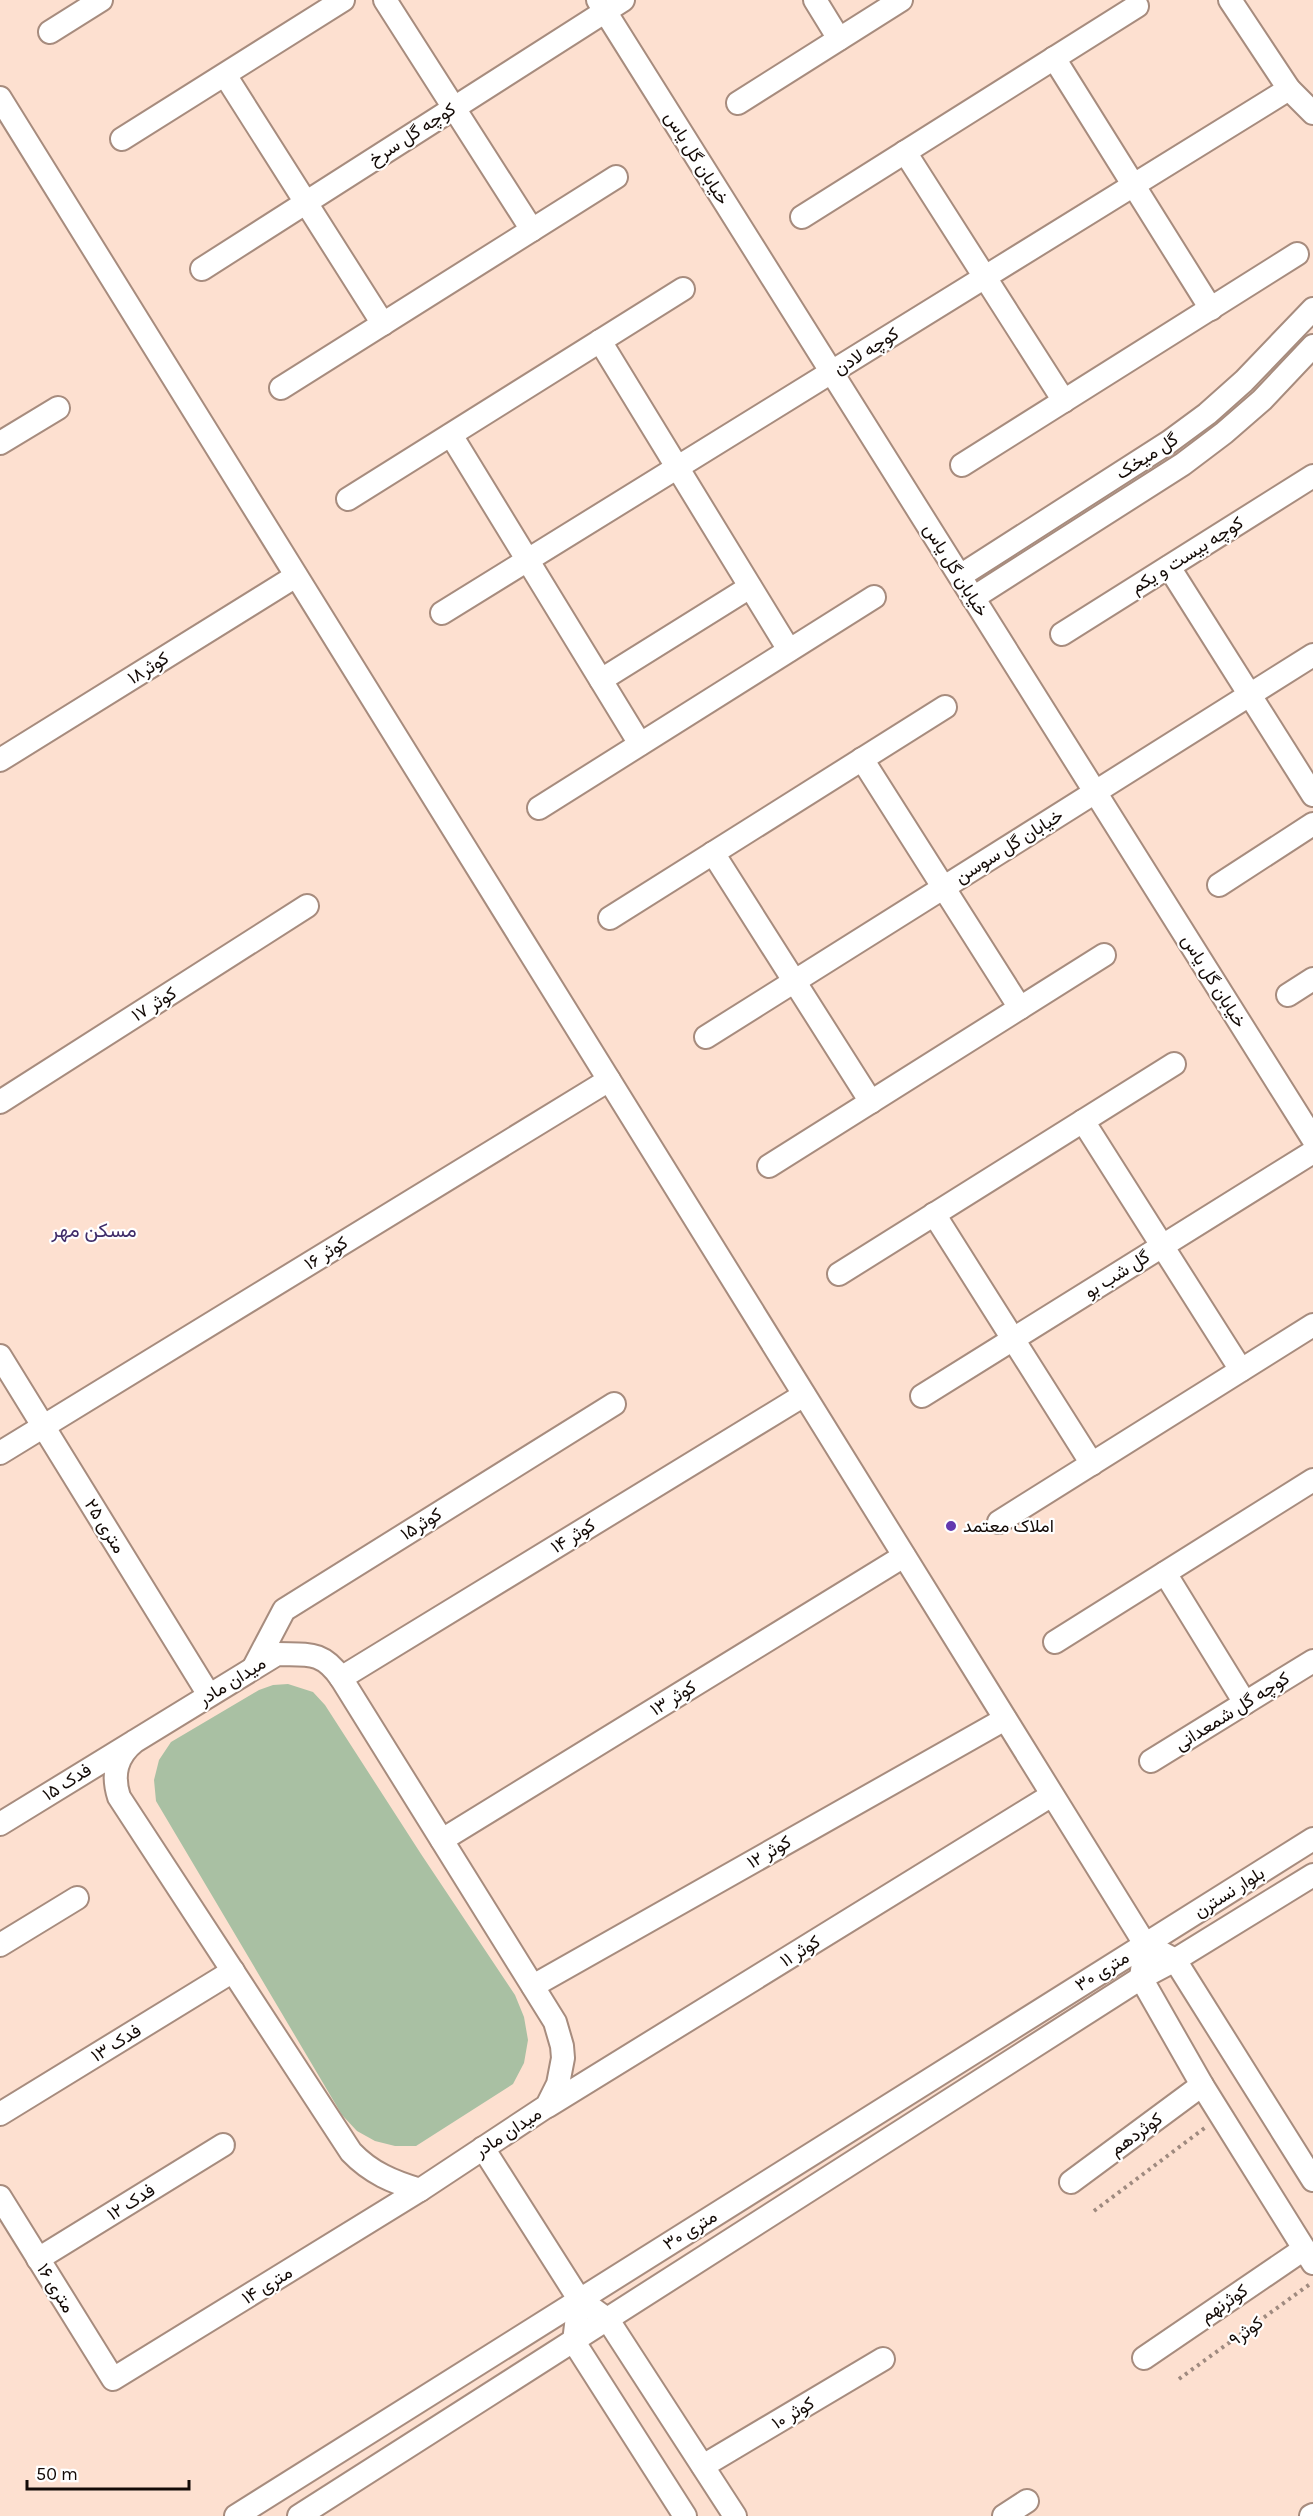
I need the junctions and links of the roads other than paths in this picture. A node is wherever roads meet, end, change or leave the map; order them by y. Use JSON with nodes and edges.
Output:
{"nodes":[{"id":1,"x":102,"y":0,"type":"edge"},
{"id":2,"x":343,"y":0,"type":"edge"},
{"id":3,"x":386,"y":0,"type":"edge"},
{"id":4,"x":815,"y":0,"type":"edge"},
{"id":5,"x":901,"y":0,"type":"edge"},
{"id":6,"x":1230,"y":0,"type":"edge"},
{"id":7,"x":609,"y":4,"type":"edge"},
{"id":8,"x":1137,"y":6,"type":"dead end"},
{"id":9,"x":50,"y":32,"type":"dead end"},
{"id":10,"x":839,"y":39,"type":"junction"},
{"id":11,"x":1054,"y":58,"type":"junction"},
{"id":12,"x":225,"y":75,"type":"junction"},
{"id":13,"x":1289,"y":89,"type":"junction"},
{"id":14,"x":0,"y":98,"type":"edge"},
{"id":15,"x":738,"y":103,"type":"dead end"},
{"id":16,"x":454,"y":108,"type":"junction"},
{"id":17,"x":1313,"y":113,"type":"edge"},
{"id":18,"x":122,"y":140,"type":"dead end"},
{"id":19,"x":905,"y":152,"type":"junction"},
{"id":20,"x":616,"y":177,"type":"dead end"},
{"id":21,"x":1134,"y":184,"type":"junction"},
{"id":22,"x":306,"y":203,"type":"junction"},
{"id":23,"x":802,"y":217,"type":"dead end"},
{"id":24,"x":532,"y":230,"type":"junction"},
{"id":25,"x":1297,"y":254,"type":"dead end"},
{"id":26,"x":202,"y":269,"type":"dead end"},
{"id":27,"x":985,"y":277,"type":"junction"},
{"id":28,"x":683,"y":289,"type":"dead end"},
{"id":29,"x":1211,"y":309,"type":"junction"},
{"id":30,"x":1313,"y":309,"type":"edge"},
{"id":31,"x":383,"y":324,"type":"junction"},
{"id":32,"x":600,"y":341,"type":"junction"},
{"id":33,"x":1313,"y":346,"type":"edge"},
{"id":34,"x":832,"y":372,"type":"junction"},
{"id":35,"x":281,"y":388,"type":"dead end"},
{"id":36,"x":1064,"y":401,"type":"junction"},
{"id":37,"x":58,"y":408,"type":"dead end"},
{"id":38,"x":451,"y":435,"type":"junction"},
{"id":39,"x":0,"y":443,"type":"edge"},
{"id":40,"x":962,"y":465,"type":"dead end"},
{"id":41,"x":677,"y":467,"type":"junction"},
{"id":42,"x":1313,"y":476,"type":"edge"},
{"id":43,"x":348,"y":500,"type":"dead end"},
{"id":44,"x":527,"y":560,"type":"junction"},
{"id":45,"x":1168,"y":567,"type":"junction"},
{"id":46,"x":296,"y":576,"type":"junction"},
{"id":47,"x":960,"y":576,"type":"junction"},
{"id":48,"x":750,"y":587,"type":"junction"},
{"id":49,"x":874,"y":597,"type":"dead end"},
{"id":50,"x":973,"y":598,"type":"junction"},
{"id":51,"x":442,"y":613,"type":"dead end"},
{"id":52,"x":1062,"y":634,"type":"dead end"},
{"id":53,"x":789,"y":650,"type":"junction"},
{"id":54,"x":1313,"y":655,"type":"edge"},
{"id":55,"x":601,"y":680,"type":"junction"},
{"id":56,"x":1250,"y":695,"type":"junction"},
{"id":57,"x":945,"y":707,"type":"dead end"},
{"id":58,"x":640,"y":744,"type":"junction"},
{"id":59,"x":862,"y":759,"type":"junction"},
{"id":60,"x":0,"y":760,"type":"edge"},
{"id":61,"x":1095,"y":792,"type":"junction"},
{"id":62,"x":1313,"y":795,"type":"edge"},
{"id":63,"x":539,"y":808,"type":"dead end"},
{"id":64,"x":1313,"y":824,"type":"edge"},
{"id":65,"x":713,"y":853,"type":"junction"},
{"id":66,"x":1218,"y":885,"type":"dead end"},
{"id":67,"x":943,"y":888,"type":"junction"},
{"id":68,"x":307,"y":906,"type":"dead end"},
{"id":69,"x":610,"y":918,"type":"dead end"},
{"id":70,"x":1104,"y":955,"type":"dead end"},
{"id":71,"x":1313,"y":979,"type":"edge"},
{"id":72,"x":794,"y":982,"type":"junction"},
{"id":73,"x":1288,"y":995,"type":"dead end"},
{"id":74,"x":1020,"y":1008,"type":"junction"},
{"id":75,"x":706,"y":1037,"type":"dead end"},
{"id":76,"x":1174,"y":1064,"type":"dead end"},
{"id":77,"x":609,"y":1080,"type":"junction"},
{"id":78,"x":0,"y":1102,"type":"edge"},
{"id":79,"x":871,"y":1102,"type":"junction"},
{"id":80,"x":1083,"y":1121,"type":"junction"},
{"id":81,"x":1313,"y":1140,"type":"edge"},
{"id":82,"x":1313,"y":1152,"type":"edge"},
{"id":83,"x":769,"y":1166,"type":"dead end"},
{"id":84,"x":934,"y":1214,"type":"junction"},
{"id":85,"x":1162,"y":1246,"type":"junction"},
{"id":86,"x":839,"y":1274,"type":"dead end"},
{"id":87,"x":1313,"y":1325,"type":"edge"},
{"id":88,"x":1013,"y":1339,"type":"junction"},
{"id":89,"x":0,"y":1356,"type":"edge"},
{"id":90,"x":1241,"y":1370,"type":"junction"},
{"id":91,"x":804,"y":1395,"type":"junction"},
{"id":92,"x":922,"y":1396,"type":"dead end"},
{"id":93,"x":614,"y":1404,"type":"dead end"},
{"id":94,"x":43,"y":1426,"type":"junction"},
{"id":95,"x":0,"y":1453,"type":"edge"},
{"id":96,"x":1092,"y":1464,"type":"junction"},
{"id":97,"x":1313,"y":1480,"type":"edge"},
{"id":98,"x":999,"y":1522,"type":"dead end"},
{"id":99,"x":904,"y":1556,"type":"junction"},
{"id":100,"x":1165,"y":1573,"type":"junction"},
{"id":101,"x":1055,"y":1642,"type":"dead end"},
{"id":102,"x":1313,"y":1660,"type":"edge"},
{"id":103,"x":254,"y":1668,"type":"junction"},
{"id":104,"x":341,"y":1678,"type":"junction"},
{"id":105,"x":209,"y":1695,"type":"junction"},
{"id":106,"x":1245,"y":1703,"type":"junction"},
{"id":107,"x":1005,"y":1719,"type":"junction"},
{"id":108,"x":135,"y":1741,"type":"junction"},
{"id":109,"x":1151,"y":1761,"type":"dead end"},
{"id":110,"x":1052,"y":1795,"type":"junction"},
{"id":111,"x":0,"y":1824,"type":"edge"},
{"id":112,"x":1313,"y":1839,"type":"edge"},
{"id":113,"x":442,"y":1840,"type":"junction"},
{"id":114,"x":1313,"y":1875,"type":"edge"},
{"id":115,"x":77,"y":1898,"type":"dead end"},
{"id":116,"x":1145,"y":1944,"type":"junction"},
{"id":117,"x":0,"y":1945,"type":"edge"},
{"id":118,"x":1175,"y":1960,"type":"junction"},
{"id":119,"x":233,"y":1971,"type":"junction"},
{"id":120,"x":1141,"y":1978,"type":"junction"},
{"id":121,"x":533,"y":1986,"type":"junction"},
{"id":122,"x":1202,"y":2085,"type":"junction"},
{"id":123,"x":547,"y":2106,"type":"junction"},
{"id":124,"x":0,"y":2114,"type":"edge"},
{"id":125,"x":224,"y":2145,"type":"dead end"},
{"id":126,"x":483,"y":2148,"type":"junction"},
{"id":127,"x":1313,"y":2180,"type":"edge"},
{"id":128,"x":1071,"y":2182,"type":"dead end"},
{"id":129,"x":420,"y":2190,"type":"junction"},
{"id":130,"x":0,"y":2197,"type":"edge"},
{"id":131,"x":1308,"y":2256,"type":"edge"},
{"id":132,"x":38,"y":2259,"type":"junction"},
{"id":133,"x":579,"y":2299,"type":"junction"},
{"id":134,"x":608,"y":2320,"type":"junction"},
{"id":135,"x":574,"y":2342,"type":"junction"},
{"id":136,"x":1144,"y":2358,"type":"dead end"},
{"id":137,"x":883,"y":2359,"type":"dead end"},
{"id":138,"x":113,"y":2379,"type":"joint"},
{"id":139,"x":703,"y":2466,"type":"junction"},
{"id":140,"x":1027,"y":2501,"type":"dead end"},
{"id":141,"x":236,"y":2516,"type":"edge"},
{"id":142,"x":299,"y":2516,"type":"edge"},
{"id":143,"x":685,"y":2516,"type":"edge"},
{"id":144,"x":735,"y":2516,"type":"edge"},
{"id":145,"x":1004,"y":2516,"type":"edge"}],
"edges":[{"from":1,"to":9,"type":"street"},
{"from":2,"to":12,"type":"street"},
{"from":3,"to":16,"type":"street"},
{"from":4,"to":10,"type":"street"},
{"from":5,"to":10,"type":"street"},
{"from":6,"to":13,"type":"street"},
{"from":7,"to":16,"type":"street","name":"کوچه گل سرخ"},
{"from":7,"to":34,"type":"street","name":"خیابان گل یاس"},
{"from":8,"to":11,"type":"street"},
{"from":10,"to":15,"type":"street"},
{"from":11,"to":19,"type":"street"},
{"from":11,"to":21,"type":"street"},
{"from":12,"to":18,"type":"street"},
{"from":12,"to":22,"type":"street"},
{"from":13,"to":17,"type":"street"},
{"from":13,"to":21,"type":"street","name":"کوچه لادن"},
{"from":14,"to":46,"type":"street"},
{"from":16,"to":22,"type":"street","name":"کوچه گل سرخ"},
{"from":16,"to":24,"type":"street"},
{"from":19,"to":23,"type":"street"},
{"from":19,"to":27,"type":"street"},
{"from":20,"to":24,"type":"street"},
{"from":21,"to":27,"type":"street","name":"کوچه لادن"},
{"from":21,"to":29,"type":"street"},
{"from":22,"to":26,"type":"street","name":"کوچه گل سرخ"},
{"from":22,"to":31,"type":"street"},
{"from":24,"to":31,"type":"street"},
{"from":25,"to":29,"type":"street"},
{"from":27,"to":34,"type":"street","name":"کوچه لادن"},
{"from":27,"to":36,"type":"street"},
{"from":28,"to":32,"type":"street"},
{"from":29,"to":36,"type":"street"},
{"from":30,"to":47,"type":"street","name":"گل میخک"},
{"from":31,"to":35,"type":"street"},
{"from":32,"to":38,"type":"street"},
{"from":32,"to":41,"type":"street"},
{"from":33,"to":50,"type":"street","name":"گل میخک"},
{"from":34,"to":41,"type":"street","name":"کوچه لادن"},
{"from":34,"to":47,"type":"street","name":"خیابان گل یاس"},
{"from":36,"to":40,"type":"street"},
{"from":37,"to":39,"type":"street"},
{"from":38,"to":43,"type":"street"},
{"from":38,"to":44,"type":"street"},
{"from":41,"to":44,"type":"street","name":"کوچه لادن"},
{"from":41,"to":48,"type":"street"},
{"from":42,"to":45,"type":"street","name":"کوچه بیست و یکم"},
{"from":44,"to":51,"type":"street","name":"کوچه لادن"},
{"from":44,"to":55,"type":"street"},
{"from":45,"to":52,"type":"street","name":"کوچه بیست و یکم"},
{"from":45,"to":56,"type":"street"},
{"from":46,"to":60,"type":"street","name":"کوثر۱۸"},
{"from":46,"to":77,"type":"street"},
{"from":47,"to":50,"type":"street","name":"خیابان گل یاس"},
{"from":48,"to":53,"type":"street"},
{"from":48,"to":55,"type":"street"},
{"from":49,"to":53,"type":"street"},
{"from":50,"to":61,"type":"street","name":"خیابان گل یاس"},
{"from":53,"to":58,"type":"street"},
{"from":54,"to":56,"type":"street","name":"خیابان گل سوسن"},
{"from":55,"to":58,"type":"street"},
{"from":56,"to":61,"type":"street","name":"خیابان گل سوسن"},
{"from":56,"to":62,"type":"street"},
{"from":57,"to":59,"type":"street"},
{"from":58,"to":63,"type":"street"},
{"from":59,"to":65,"type":"street"},
{"from":59,"to":67,"type":"street"},
{"from":61,"to":67,"type":"street","name":"خیابان گل سوسن"},
{"from":61,"to":81,"type":"street","name":"خیابان گل یاس"},
{"from":64,"to":66,"type":"street"},
{"from":65,"to":69,"type":"street"},
{"from":65,"to":72,"type":"street"},
{"from":67,"to":72,"type":"street","name":"خیابان گل سوسن"},
{"from":67,"to":74,"type":"street"},
{"from":68,"to":78,"type":"street","name":"کوثر ۱۷"},
{"from":70,"to":74,"type":"street"},
{"from":71,"to":73,"type":"street"},
{"from":72,"to":75,"type":"street","name":"خیابان گل سوسن"},
{"from":72,"to":79,"type":"street"},
{"from":74,"to":79,"type":"street"},
{"from":76,"to":80,"type":"street"},
{"from":77,"to":91,"type":"street"},
{"from":77,"to":94,"type":"street","name":"کوثر ۱۶"},
{"from":79,"to":83,"type":"street"},
{"from":80,"to":84,"type":"street"},
{"from":80,"to":85,"type":"street"},
{"from":82,"to":85,"type":"street","name":"گل شب بو"},
{"from":84,"to":86,"type":"street"},
{"from":84,"to":88,"type":"street"},
{"from":85,"to":88,"type":"street","name":"گل شب بو"},
{"from":85,"to":90,"type":"street"},
{"from":87,"to":90,"type":"street"},
{"from":88,"to":92,"type":"street","name":"گل شب بو"},
{"from":88,"to":96,"type":"street"},
{"from":89,"to":94,"type":"street","name":"۲۵ متری"},
{"from":90,"to":96,"type":"street"},
{"from":91,"to":99,"type":"street"},
{"from":91,"to":104,"type":"street","name":"کوثر ۱۴"},
{"from":93,"to":103,"type":"street","name":"کوثر۱۵"},
{"from":94,"to":95,"type":"street","name":"کوثر ۱۶"},
{"from":94,"to":105,"type":"street","name":"۲۵ متری"},
{"from":96,"to":98,"type":"street"},
{"from":97,"to":100,"type":"street"},
{"from":99,"to":107,"type":"street"},
{"from":99,"to":113,"type":"street","name":"کوثر ۱۳"},
{"from":100,"to":101,"type":"street"},
{"from":100,"to":106,"type":"street"},
{"from":102,"to":106,"type":"street","name":"کوچه گل شمعدانی"},
{"from":103,"to":104,"type":"street","name":"میدان مادر"},
{"from":103,"to":105,"type":"street","name":"میدان مادر"},
{"from":104,"to":113,"type":"street","name":"میدان مادر"},
{"from":105,"to":108,"type":"street","name":"میدان مادر"},
{"from":106,"to":109,"type":"street","name":"کوچه گل شمعدانی"},
{"from":107,"to":110,"type":"street"},
{"from":107,"to":121,"type":"street","name":"کوثر ۱۲"},
{"from":108,"to":111,"type":"street","name":"فدک ۱۵"},
{"from":108,"to":119,"type":"street","name":"میدان مادر"},
{"from":110,"to":116,"type":"street"},
{"from":110,"to":123,"type":"street","name":"کوثر ۱۱"},
{"from":112,"to":116,"type":"street","name":"بلوار نسترن"},
{"from":113,"to":121,"type":"street","name":"میدان مادر"},
{"from":114,"to":118,"type":"street","name":"بلوار نسترن"},
{"from":115,"to":117,"type":"street"},
{"from":116,"to":118,"type":"street"},
{"from":116,"to":120,"type":"street"},
{"from":116,"to":133,"type":"street","name":"۳۰ متری"},
{"from":118,"to":120,"type":"street","name":"۳۰ متری"},
{"from":118,"to":127,"type":"street"},
{"from":119,"to":124,"type":"street","name":"فدک ۱۳"},
{"from":119,"to":129,"type":"street","name":"میدان مادر"},
{"from":120,"to":122,"type":"street"},
{"from":120,"to":134,"type":"street","name":"۳۰ متری"},
{"from":121,"to":123,"type":"street","name":"میدان مادر"},
{"from":122,"to":128,"type":"street","name":"کوثردهم"},
{"from":122,"to":131,"type":"street"},
{"from":123,"to":126,"type":"street","name":"میدان مادر"},
{"from":125,"to":132,"type":"street","name":"فدک ۱۲"},
{"from":126,"to":129,"type":"street","name":"میدان مادر"},
{"from":126,"to":133,"type":"street"},
{"from":129,"to":138,"type":"street","name":"۱۴ متری"},
{"from":130,"to":132,"type":"street","name":"۱۶ متری"},
{"from":131,"to":136,"type":"street","name":"کوثرنهم"},
{"from":132,"to":138,"type":"street","name":"۱۶ متری"},
{"from":133,"to":134,"type":"street"},
{"from":133,"to":135,"type":"street"},
{"from":133,"to":141,"type":"street","name":"۳۰ متری"},
{"from":134,"to":135,"type":"street","name":"۳۰ متری"},
{"from":134,"to":139,"type":"street"},
{"from":135,"to":142,"type":"street","name":"۳۰ متری"},
{"from":135,"to":143,"type":"street"},
{"from":137,"to":139,"type":"street","name":"کوثر ۱۰"},
{"from":139,"to":144,"type":"street"},
{"from":140,"to":145,"type":"street"}]}
